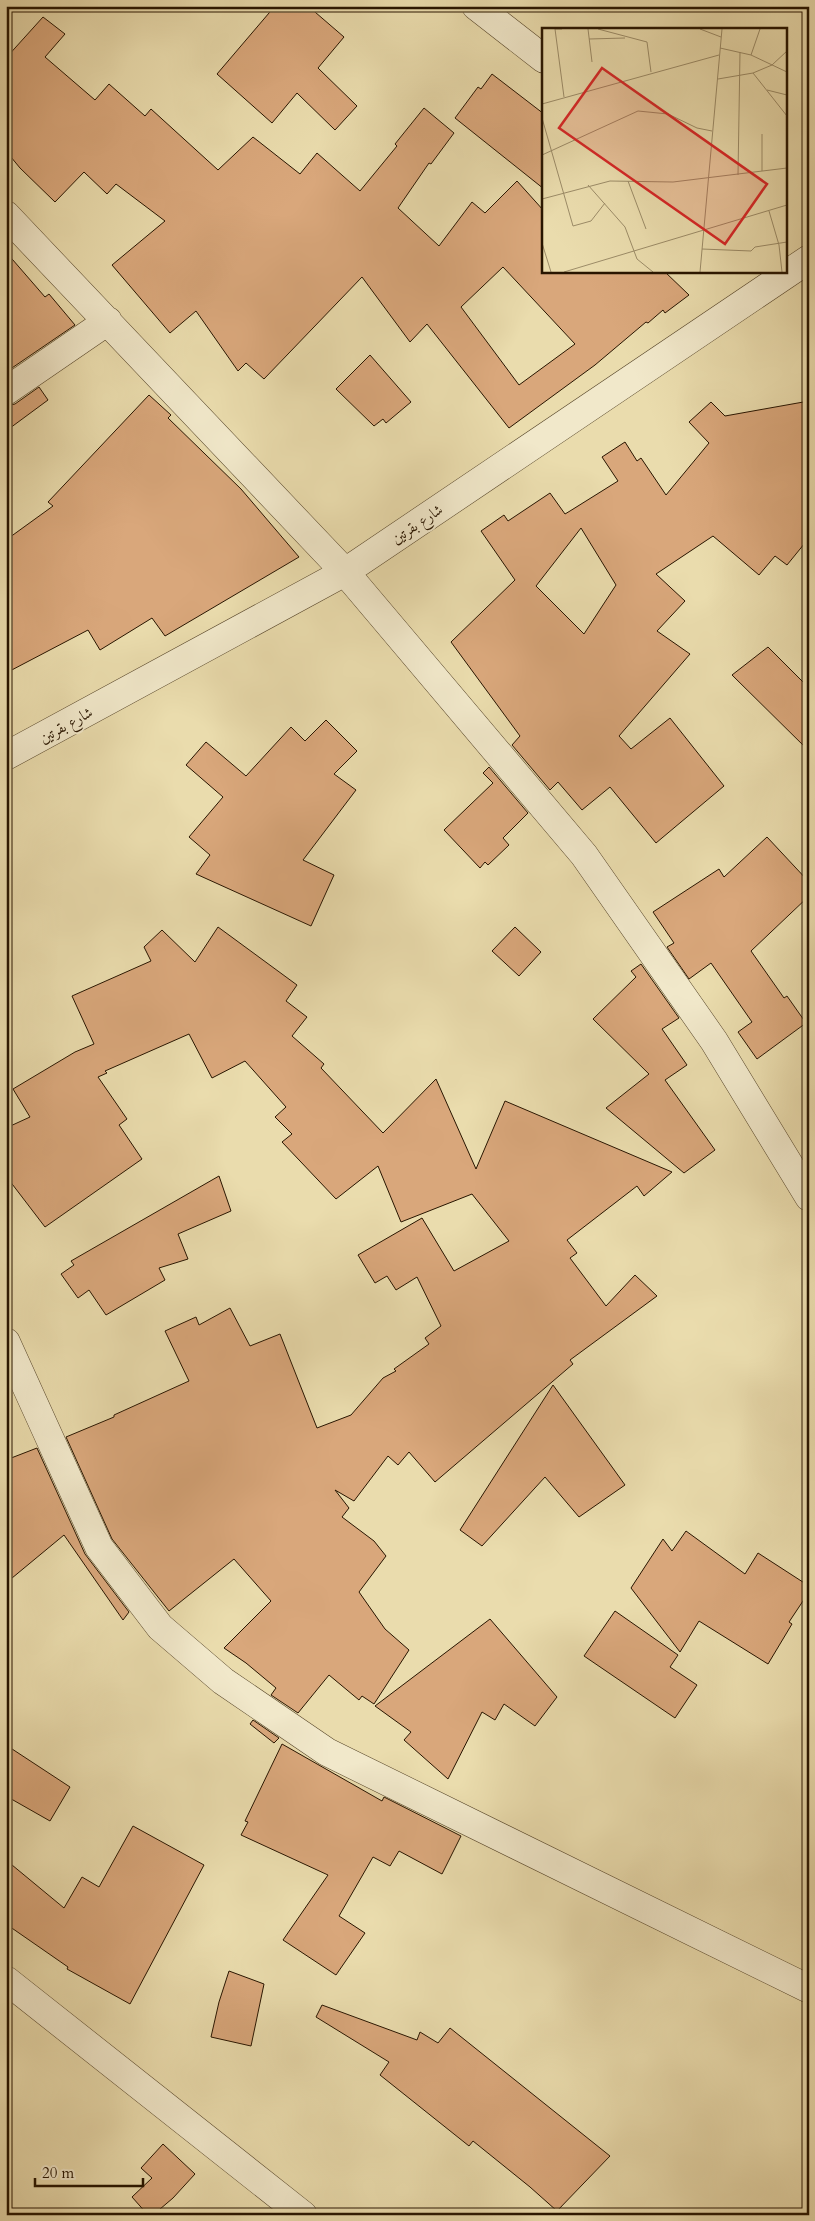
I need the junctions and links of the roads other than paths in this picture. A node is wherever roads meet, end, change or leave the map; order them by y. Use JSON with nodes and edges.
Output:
{"nodes":[{"id":1,"x":476,"y":6,"type":"edge"},
{"id":2,"x":542,"y":57,"type":"edge"},
{"id":3,"x":6,"y":215,"type":"edge"},
{"id":4,"x":802,"y":259,"type":"edge"},
{"id":5,"x":788,"y":269,"type":"edge"},
{"id":6,"x":783,"y":272,"type":"edge"},
{"id":7,"x":108,"y":321,"type":"junction"},
{"id":8,"x":6,"y":392,"type":"edge"},
{"id":9,"x":345,"y":572,"type":"junction"},
{"id":10,"x":6,"y":756,"type":"edge"},
{"id":11,"x":809,"y":1197,"type":"edge"},
{"id":12,"x":6,"y":1342,"type":"edge"},
{"id":13,"x":6,"y":1980,"type":"edge"},
{"id":14,"x":809,"y":1990,"type":"edge"},
{"id":15,"x":303,"y":2215,"type":"edge"}],
"edges":[{"from":1,"to":2,"type":"street"},
{"from":3,"to":7,"type":"street"},
{"from":4,"to":5,"type":"street","name":"شارع بقرتين"},
{"from":6,"to":9,"type":"street","name":"شارع بقرتين"},
{"from":7,"to":8,"type":"street"},
{"from":7,"to":9,"type":"street"},
{"from":9,"to":10,"type":"street","name":"شارع بقرتين"},
{"from":9,"to":11,"type":"street"},
{"from":12,"to":14,"type":"street"},
{"from":13,"to":15,"type":"street"}]}
